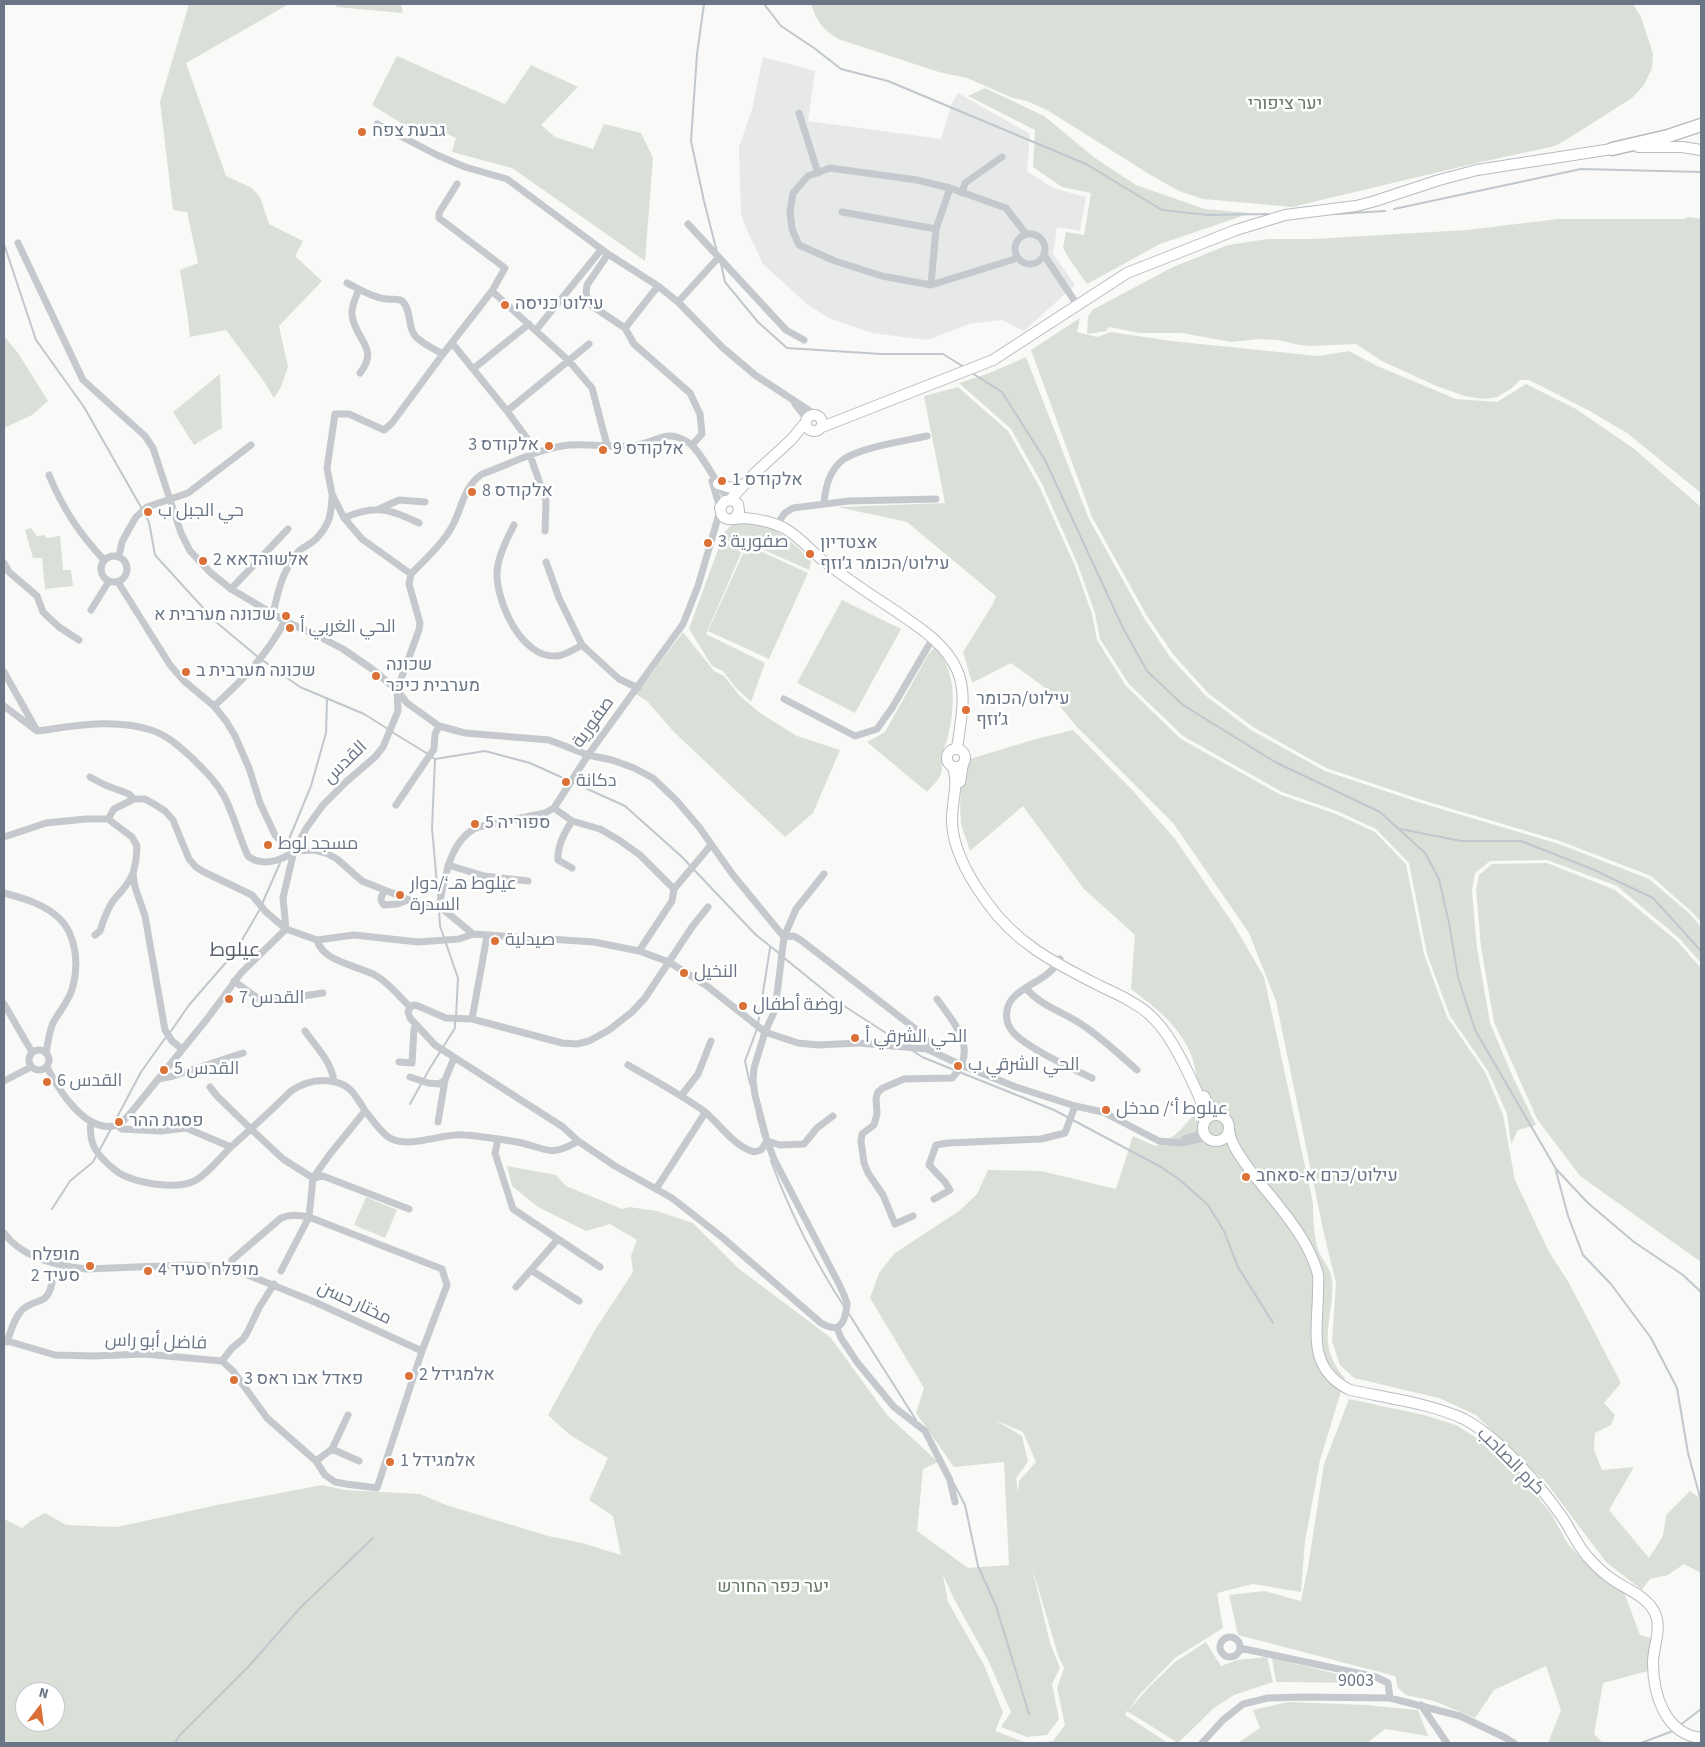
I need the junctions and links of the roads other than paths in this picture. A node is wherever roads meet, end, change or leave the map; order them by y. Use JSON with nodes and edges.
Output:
{"nodes":[{"id":1,"x":799,"y":113,"type":"dead end"},
{"id":2,"x":377,"y":124,"type":"dead end"},
{"id":3,"x":1701,"y":125,"type":"edge"},
{"id":4,"x":1612,"y":149,"type":"junction"},
{"id":5,"x":1701,"y":150,"type":"edge"},
{"id":6,"x":1002,"y":158,"type":"dead end"},
{"id":7,"x":818,"y":173,"type":"junction"},
{"id":8,"x":457,"y":184,"type":"dead end"},
{"id":9,"x":950,"y":188,"type":"junction"},
{"id":10,"x":962,"y":192,"type":"junction"},
{"id":11,"x":842,"y":212,"type":"dead end"},
{"id":12,"x":688,"y":224,"type":"dead end"},
{"id":13,"x":936,"y":229,"type":"junction"},
{"id":14,"x":1026,"y":234,"type":"junction"},
{"id":15,"x":18,"y":243,"type":"dead end"},
{"id":16,"x":601,"y":250,"type":"junction"},
{"id":17,"x":608,"y":254,"type":"junction"},
{"id":18,"x":1044,"y":256,"type":"junction"},
{"id":19,"x":719,"y":257,"type":"junction"},
{"id":20,"x":1018,"y":258,"type":"junction"},
{"id":21,"x":347,"y":283,"type":"dead end"},
{"id":22,"x":931,"y":285,"type":"junction"},
{"id":23,"x":658,"y":286,"type":"junction"},
{"id":24,"x":359,"y":289,"type":"junction"},
{"id":25,"x":492,"y":291,"type":"junction"},
{"id":26,"x":678,"y":302,"type":"junction"},
{"id":27,"x":1078,"y":306,"type":"junction"},
{"id":28,"x":528,"y":324,"type":"junction"},
{"id":29,"x":625,"y":328,"type":"junction"},
{"id":30,"x":536,"y":330,"type":"junction"},
{"id":31,"x":804,"y":340,"type":"dead end"},
{"id":32,"x":452,"y":343,"type":"junction"},
{"id":33,"x":589,"y":344,"type":"dead end"},
{"id":34,"x":443,"y":354,"type":"junction"},
{"id":35,"x":569,"y":361,"type":"junction"},
{"id":36,"x":473,"y":369,"type":"junction"},
{"id":37,"x":360,"y":373,"type":"dead end"},
{"id":38,"x":507,"y":411,"type":"junction"},
{"id":39,"x":814,"y":422,"type":"junction"},
{"id":40,"x":927,"y":436,"type":"dead end"},
{"id":41,"x":251,"y":445,"type":"dead end"},
{"id":42,"x":607,"y":445,"type":"junction"},
{"id":43,"x":692,"y":445,"type":"junction"},
{"id":44,"x":534,"y":454,"type":"junction"},
{"id":45,"x":756,"y":472,"type":"junction"},
{"id":46,"x":710,"y":473,"type":"junction"},
{"id":47,"x":49,"y":475,"type":"dead end"},
{"id":48,"x":745,"y":483,"type":"junction"},
{"id":49,"x":718,"y":484,"type":"junction"},
{"id":50,"x":332,"y":494,"type":"junction"},
{"id":51,"x":936,"y":499,"type":"dead end"},
{"id":52,"x":171,"y":500,"type":"junction"},
{"id":53,"x":425,"y":502,"type":"dead end"},
{"id":54,"x":824,"y":504,"type":"junction"},
{"id":55,"x":720,"y":509,"type":"junction"},
{"id":56,"x":733,"y":509,"type":"junction"},
{"id":57,"x":379,"y":510,"type":"junction"},
{"id":58,"x":344,"y":518,"type":"junction"},
{"id":59,"x":419,"y":523,"type":"dead end"},
{"id":60,"x":777,"y":524,"type":"junction"},
{"id":61,"x":514,"y":525,"type":"dead end"},
{"id":62,"x":716,"y":528,"type":"junction"},
{"id":63,"x":288,"y":529,"type":"dead end"},
{"id":64,"x":545,"y":531,"type":"dead end"},
{"id":65,"x":119,"y":556,"type":"junction"},
{"id":66,"x":104,"y":560,"type":"junction"},
{"id":67,"x":546,"y":562,"type":"dead end"},
{"id":68,"x":4,"y":563,"type":"edge"},
{"id":69,"x":411,"y":574,"type":"junction"},
{"id":70,"x":109,"y":581,"type":"junction"},
{"id":71,"x":118,"y":582,"type":"junction"},
{"id":72,"x":231,"y":589,"type":"junction"},
{"id":73,"x":91,"y":610,"type":"dead end"},
{"id":74,"x":273,"y":614,"type":"junction"},
{"id":75,"x":285,"y":621,"type":"junction"},
{"id":76,"x":933,"y":638,"type":"junction"},
{"id":77,"x":79,"y":640,"type":"dead end"},
{"id":78,"x":582,"y":645,"type":"junction"},
{"id":79,"x":4,"y":672,"type":"edge"},
{"id":80,"x":638,"y":688,"type":"junction"},
{"id":81,"x":397,"y":690,"type":"junction"},
{"id":82,"x":784,"y":699,"type":"dead end"},
{"id":83,"x":4,"y":706,"type":"edge"},
{"id":84,"x":214,"y":706,"type":"junction"},
{"id":85,"x":439,"y":726,"type":"junction"},
{"id":86,"x":37,"y":731,"type":"junction"},
{"id":87,"x":956,"y":748,"type":"junction"},
{"id":88,"x":588,"y":756,"type":"junction"},
{"id":89,"x":963,"y":764,"type":"junction"},
{"id":90,"x":952,"y":766,"type":"junction"},
{"id":91,"x":90,"y":777,"type":"dead end"},
{"id":92,"x":134,"y":799,"type":"junction"},
{"id":93,"x":396,"y":805,"type":"dead end"},
{"id":94,"x":554,"y":808,"type":"junction"},
{"id":95,"x":108,"y":819,"type":"junction"},
{"id":96,"x":572,"y":821,"type":"junction"},
{"id":97,"x":4,"y":837,"type":"edge"},
{"id":98,"x":710,"y":845,"type":"junction"},
{"id":99,"x":294,"y":852,"type":"junction"},
{"id":100,"x":448,"y":865,"type":"junction"},
{"id":101,"x":572,"y":868,"type":"dead end"},
{"id":102,"x":133,"y":874,"type":"junction"},
{"id":103,"x":824,"y":874,"type":"dead end"},
{"id":104,"x":528,"y":881,"type":"dead end"},
{"id":105,"x":674,"y":889,"type":"junction"},
{"id":106,"x":385,"y":891,"type":"junction"},
{"id":107,"x":4,"y":893,"type":"edge"},
{"id":108,"x":408,"y":900,"type":"junction"},
{"id":109,"x":439,"y":906,"type":"junction"},
{"id":110,"x":708,"y":907,"type":"dead end"},
{"id":111,"x":286,"y":929,"type":"junction"},
{"id":112,"x":473,"y":934,"type":"junction"},
{"id":113,"x":95,"y":935,"type":"dead end"},
{"id":114,"x":487,"y":936,"type":"junction"},
{"id":115,"x":784,"y":937,"type":"junction"},
{"id":116,"x":317,"y":940,"type":"junction"},
{"id":117,"x":639,"y":951,"type":"junction"},
{"id":118,"x":1058,"y":961,"type":"junction"},
{"id":119,"x":669,"y":962,"type":"junction"},
{"id":120,"x":234,"y":981,"type":"junction"},
{"id":121,"x":1026,"y":988,"type":"junction"},
{"id":122,"x":323,"y":993,"type":"dead end"},
{"id":123,"x":937,"y":999,"type":"dead end"},
{"id":124,"x":4,"y":1004,"type":"edge"},
{"id":125,"x":410,"y":1007,"type":"junction"},
{"id":126,"x":472,"y":1019,"type":"junction"},
{"id":127,"x":416,"y":1026,"type":"junction"},
{"id":128,"x":305,"y":1031,"type":"dead end"},
{"id":129,"x":765,"y":1032,"type":"junction"},
{"id":130,"x":711,"y":1041,"type":"dead end"},
{"id":131,"x":182,"y":1049,"type":"junction"},
{"id":132,"x":927,"y":1049,"type":"junction"},
{"id":133,"x":32,"y":1052,"type":"junction"},
{"id":134,"x":46,"y":1052,"type":"junction"},
{"id":135,"x":243,"y":1053,"type":"dead end"},
{"id":136,"x":454,"y":1058,"type":"junction"},
{"id":137,"x":399,"y":1062,"type":"dead end"},
{"id":138,"x":628,"y":1065,"type":"dead end"},
{"id":139,"x":961,"y":1065,"type":"junction"},
{"id":140,"x":32,"y":1067,"type":"junction"},
{"id":141,"x":47,"y":1067,"type":"junction"},
{"id":142,"x":1137,"y":1070,"type":"dead end"},
{"id":143,"x":410,"y":1077,"type":"dead end"},
{"id":144,"x":1092,"y":1078,"type":"dead end"},
{"id":145,"x":158,"y":1079,"type":"junction"},
{"id":146,"x":445,"y":1080,"type":"junction"},
{"id":147,"x":4,"y":1081,"type":"edge"},
{"id":148,"x":334,"y":1082,"type":"junction"},
{"id":149,"x":210,"y":1086,"type":"dead end"},
{"id":150,"x":681,"y":1096,"type":"junction"},
{"id":151,"x":1075,"y":1106,"type":"junction"},
{"id":152,"x":365,"y":1111,"type":"junction"},
{"id":153,"x":705,"y":1112,"type":"junction"},
{"id":154,"x":833,"y":1116,"type":"dead end"},
{"id":155,"x":1221,"y":1116,"type":"junction"},
{"id":156,"x":91,"y":1122,"type":"junction"},
{"id":157,"x":438,"y":1122,"type":"dead end"},
{"id":158,"x":117,"y":1125,"type":"junction"},
{"id":159,"x":1204,"y":1126,"type":"junction"},
{"id":160,"x":251,"y":1130,"type":"junction"},
{"id":161,"x":1229,"y":1130,"type":"junction"},
{"id":162,"x":498,"y":1139,"type":"junction"},
{"id":163,"x":1213,"y":1140,"type":"junction"},
{"id":164,"x":578,"y":1141,"type":"junction"},
{"id":165,"x":767,"y":1141,"type":"junction"},
{"id":166,"x":1162,"y":1141,"type":"junction"},
{"id":167,"x":231,"y":1148,"type":"junction"},
{"id":168,"x":1241,"y":1158,"type":"junction"},
{"id":169,"x":313,"y":1178,"type":"junction"},
{"id":170,"x":656,"y":1189,"type":"junction"},
{"id":171,"x":934,"y":1199,"type":"dead end"},
{"id":172,"x":409,"y":1209,"type":"dead end"},
{"id":173,"x":912,"y":1216,"type":"dead end"},
{"id":174,"x":309,"y":1217,"type":"junction"},
{"id":175,"x":4,"y":1233,"type":"edge"},
{"id":176,"x":558,"y":1239,"type":"junction"},
{"id":177,"x":232,"y":1260,"type":"dead end"},
{"id":178,"x":600,"y":1267,"type":"dead end"},
{"id":179,"x":532,"y":1270,"type":"junction"},
{"id":180,"x":281,"y":1271,"type":"dead end"},
{"id":181,"x":52,"y":1283,"type":"dead end"},
{"id":182,"x":274,"y":1284,"type":"junction"},
{"id":183,"x":516,"y":1287,"type":"dead end"},
{"id":184,"x":579,"y":1301,"type":"dead end"},
{"id":185,"x":837,"y":1328,"type":"junction"},
{"id":186,"x":5,"y":1341,"type":"edge"},
{"id":187,"x":422,"y":1351,"type":"junction"},
{"id":188,"x":222,"y":1361,"type":"junction"},
{"id":189,"x":348,"y":1414,"type":"dead end"},
{"id":190,"x":332,"y":1449,"type":"junction"},
{"id":191,"x":316,"y":1461,"type":"junction"},
{"id":192,"x":359,"y":1461,"type":"dead end"},
{"id":193,"x":955,"y":1502,"type":"dead end"},
{"id":194,"x":1240,"y":1648,"type":"dead end"},
{"id":195,"x":1390,"y":1698,"type":"junction"},
{"id":196,"x":1421,"y":1705,"type":"junction"},
{"id":197,"x":1695,"y":1740,"type":"edge"},
{"id":198,"x":1202,"y":1743,"type":"edge"},
{"id":199,"x":1447,"y":1743,"type":"edge"},
{"id":200,"x":1514,"y":1743,"type":"edge"}],
"edges":[{"from":1,"to":7,"type":"street"},
{"from":2,"to":16,"type":"street"},
{"from":3,"to":4,"type":"highway"},
{"from":4,"to":5,"type":"street"},
{"from":4,"to":27,"type":"street"},
{"from":6,"to":10,"type":"street"},
{"from":7,"to":9,"type":"street"},
{"from":7,"to":22,"type":"street"},
{"from":8,"to":25,"type":"street"},
{"from":9,"to":10,"type":"street"},
{"from":9,"to":13,"type":"street"},
{"from":10,"to":14,"type":"street"},
{"from":11,"to":13,"type":"street"},
{"from":12,"to":19,"type":"street"},
{"from":13,"to":22,"type":"street"},
{"from":14,"to":18,"type":"street"},
{"from":14,"to":20,"type":"street"},
{"from":15,"to":52,"type":"street"},
{"from":16,"to":17,"type":"street"},
{"from":16,"to":30,"type":"street"},
{"from":17,"to":23,"type":"street"},
{"from":17,"to":29,"type":"street"},
{"from":18,"to":20,"type":"street"},
{"from":18,"to":27,"type":"street"},
{"from":19,"to":26,"type":"street"},
{"from":19,"to":31,"type":"street"},
{"from":20,"to":22,"type":"street"},
{"from":21,"to":24,"type":"street"},
{"from":23,"to":26,"type":"street"},
{"from":23,"to":29,"type":"street"},
{"from":24,"to":34,"type":"street"},
{"from":24,"to":37,"type":"street"},
{"from":25,"to":28,"type":"street"},
{"from":25,"to":32,"type":"street"},
{"from":26,"to":39,"type":"street"},
{"from":27,"to":39,"type":"street"},
{"from":28,"to":30,"type":"street"},
{"from":28,"to":36,"type":"street"},
{"from":29,"to":43,"type":"street"},
{"from":30,"to":35,"type":"street"},
{"from":32,"to":34,"type":"street"},
{"from":32,"to":36,"type":"street"},
{"from":33,"to":35,"type":"street"},
{"from":34,"to":50,"type":"street"},
{"from":35,"to":38,"type":"street"},
{"from":35,"to":42,"type":"street"},
{"from":36,"to":38,"type":"street"},
{"from":38,"to":44,"type":"street"},
{"from":39,"to":45,"type":"street"},
{"from":40,"to":54,"type":"street"},
{"from":41,"to":52,"type":"street"},
{"from":42,"to":43,"type":"street"},
{"from":42,"to":44,"type":"street"},
{"from":43,"to":46,"type":"street"},
{"from":44,"to":64,"type":"street"},
{"from":44,"to":69,"type":"street"},
{"from":45,"to":48,"type":"street"},
{"from":45,"to":56,"type":"street"},
{"from":46,"to":49,"type":"street"},
{"from":46,"to":55,"type":"street"},
{"from":47,"to":66,"type":"street"},
{"from":48,"to":49,"type":"street"},
{"from":48,"to":56,"type":"street"},
{"from":49,"to":56,"type":"street"},
{"from":50,"to":58,"type":"street"},
{"from":50,"to":74,"type":"street"},
{"from":51,"to":54,"type":"street"},
{"from":52,"to":65,"type":"street"},
{"from":52,"to":72,"type":"street"},
{"from":53,"to":57,"type":"street"},
{"from":54,"to":60,"type":"street"},
{"from":55,"to":56,"type":"street"},
{"from":55,"to":62,"type":"street","name":"صفورية"},
{"from":56,"to":60,"type":"street"},
{"from":56,"to":62,"type":"street"},
{"from":57,"to":58,"type":"street"},
{"from":57,"to":59,"type":"street"},
{"from":58,"to":69,"type":"street"},
{"from":60,"to":76,"type":"street"},
{"from":61,"to":78,"type":"street"},
{"from":62,"to":80,"type":"street","name":"صفورية"},
{"from":63,"to":72,"type":"street"},
{"from":65,"to":66,"type":"street"},
{"from":65,"to":71,"type":"street"},
{"from":66,"to":70,"type":"street"},
{"from":67,"to":78,"type":"street"},
{"from":68,"to":77,"type":"street"},
{"from":69,"to":81,"type":"street","name":"القدس"},
{"from":70,"to":71,"type":"street"},
{"from":70,"to":73,"type":"street"},
{"from":71,"to":84,"type":"street"},
{"from":72,"to":74,"type":"street"},
{"from":74,"to":75,"type":"street"},
{"from":75,"to":81,"type":"street"},
{"from":75,"to":84,"type":"street"},
{"from":76,"to":82,"type":"street"},
{"from":76,"to":87,"type":"street"},
{"from":78,"to":80,"type":"street"},
{"from":79,"to":86,"type":"street"},
{"from":80,"to":88,"type":"street","name":"صفورية"},
{"from":81,"to":85,"type":"street"},
{"from":81,"to":99,"type":"street","name":"القدس"},
{"from":83,"to":86,"type":"street"},
{"from":84,"to":99,"type":"street"},
{"from":85,"to":88,"type":"street"},
{"from":85,"to":93,"type":"street"},
{"from":86,"to":99,"type":"street"},
{"from":87,"to":89,"type":"street"},
{"from":87,"to":90,"type":"street"},
{"from":88,"to":94,"type":"street","name":"صفورية"},
{"from":88,"to":98,"type":"street"},
{"from":89,"to":90,"type":"street"},
{"from":89,"to":118,"type":"street"},
{"from":90,"to":118,"type":"street"},
{"from":91,"to":92,"type":"street"},
{"from":92,"to":95,"type":"street"},
{"from":92,"to":111,"type":"street"},
{"from":94,"to":96,"type":"street"},
{"from":94,"to":100,"type":"street"},
{"from":95,"to":97,"type":"street"},
{"from":95,"to":102,"type":"street"},
{"from":96,"to":101,"type":"street"},
{"from":96,"to":105,"type":"street"},
{"from":98,"to":105,"type":"street"},
{"from":98,"to":115,"type":"street"},
{"from":99,"to":106,"type":"street"},
{"from":99,"to":111,"type":"street","name":"القدس"},
{"from":100,"to":104,"type":"street"},
{"from":100,"to":109,"type":"street"},
{"from":102,"to":113,"type":"street"},
{"from":102,"to":131,"type":"street"},
{"from":103,"to":115,"type":"street"},
{"from":105,"to":117,"type":"street"},
{"from":106,"to":108,"type":"street"},
{"from":106,"to":108,"type":"street"},
{"from":107,"to":134,"type":"street"},
{"from":108,"to":109,"type":"street"},
{"from":109,"to":112,"type":"street"},
{"from":110,"to":119,"type":"street"},
{"from":111,"to":116,"type":"street"},
{"from":111,"to":120,"type":"street"},
{"from":112,"to":114,"type":"street"},
{"from":112,"to":116,"type":"street"},
{"from":114,"to":117,"type":"street"},
{"from":114,"to":126,"type":"street"},
{"from":115,"to":129,"type":"street"},
{"from":115,"to":132,"type":"street"},
{"from":116,"to":125,"type":"street"},
{"from":117,"to":119,"type":"street"},
{"from":118,"to":121,"type":"street"},
{"from":118,"to":155,"type":"street"},
{"from":118,"to":159,"type":"street"},
{"from":119,"to":126,"type":"street"},
{"from":119,"to":129,"type":"street"},
{"from":120,"to":122,"type":"street"},
{"from":120,"to":131,"type":"street"},
{"from":121,"to":142,"type":"street"},
{"from":121,"to":144,"type":"street"},
{"from":123,"to":139,"type":"street"},
{"from":124,"to":133,"type":"street"},
{"from":125,"to":126,"type":"street"},
{"from":125,"to":127,"type":"street"},
{"from":127,"to":136,"type":"street"},
{"from":127,"to":137,"type":"street"},
{"from":128,"to":148,"type":"street"},
{"from":129,"to":132,"type":"street"},
{"from":129,"to":165,"type":"street"},
{"from":130,"to":150,"type":"street"},
{"from":131,"to":145,"type":"street"},
{"from":132,"to":139,"type":"street"},
{"from":133,"to":134,"type":"street"},
{"from":133,"to":140,"type":"street"},
{"from":134,"to":141,"type":"street"},
{"from":135,"to":145,"type":"street"},
{"from":136,"to":146,"type":"street"},
{"from":136,"to":164,"type":"street"},
{"from":138,"to":150,"type":"street"},
{"from":139,"to":151,"type":"street"},
{"from":139,"to":173,"type":"street"},
{"from":140,"to":141,"type":"street"},
{"from":140,"to":147,"type":"street"},
{"from":141,"to":156,"type":"street"},
{"from":143,"to":146,"type":"street"},
{"from":145,"to":158,"type":"street"},
{"from":146,"to":157,"type":"street"},
{"from":148,"to":152,"type":"street"},
{"from":148,"to":160,"type":"street"},
{"from":149,"to":160,"type":"street"},
{"from":150,"to":153,"type":"street"},
{"from":151,"to":166,"type":"street"},
{"from":151,"to":171,"type":"street"},
{"from":152,"to":162,"type":"street"},
{"from":152,"to":169,"type":"street"},
{"from":153,"to":165,"type":"street"},
{"from":153,"to":170,"type":"street"},
{"from":154,"to":165,"type":"street"},
{"from":155,"to":159,"type":"street"},
{"from":155,"to":161,"type":"street"},
{"from":156,"to":158,"type":"street"},
{"from":156,"to":167,"type":"street"},
{"from":158,"to":167,"type":"street"},
{"from":159,"to":163,"type":"street"},
{"from":159,"to":166,"type":"street"},
{"from":160,"to":167,"type":"street"},
{"from":160,"to":169,"type":"street"},
{"from":161,"to":163,"type":"street"},
{"from":161,"to":168,"type":"street","name":"كرم الصاحب"},
{"from":162,"to":164,"type":"street"},
{"from":162,"to":176,"type":"street"},
{"from":163,"to":166,"type":"street"},
{"from":163,"to":168,"type":"street","name":"كرم الصاحب"},
{"from":164,"to":170,"type":"street"},
{"from":165,"to":185,"type":"street"},
{"from":168,"to":197,"type":"street","name":"كرم الصاحب"},
{"from":169,"to":172,"type":"street"},
{"from":169,"to":174,"type":"street"},
{"from":170,"to":185,"type":"street"},
{"from":174,"to":177,"type":"street"},
{"from":174,"to":180,"type":"street"},
{"from":174,"to":187,"type":"street"},
{"from":175,"to":182,"type":"street","name":"مختار حسن"},
{"from":176,"to":178,"type":"street"},
{"from":176,"to":179,"type":"street"},
{"from":179,"to":183,"type":"street"},
{"from":179,"to":184,"type":"street"},
{"from":181,"to":186,"type":"street"},
{"from":182,"to":187,"type":"street","name":"مختار حسن"},
{"from":182,"to":188,"type":"street"},
{"from":185,"to":193,"type":"street"},
{"from":186,"to":188,"type":"street","name":"فاضل أبو راس"},
{"from":187,"to":191,"type":"street","name":"فاضل أبو راس"},
{"from":188,"to":191,"type":"street","name":"فاضل أبو راس"},
{"from":189,"to":190,"type":"street"},
{"from":190,"to":191,"type":"street"},
{"from":190,"to":192,"type":"street"},
{"from":194,"to":195,"type":"street","name":"9003"},
{"from":195,"to":196,"type":"street"},
{"from":195,"to":198,"type":"street","name":"9003"},
{"from":196,"to":199,"type":"street"},
{"from":196,"to":200,"type":"street"}]}
